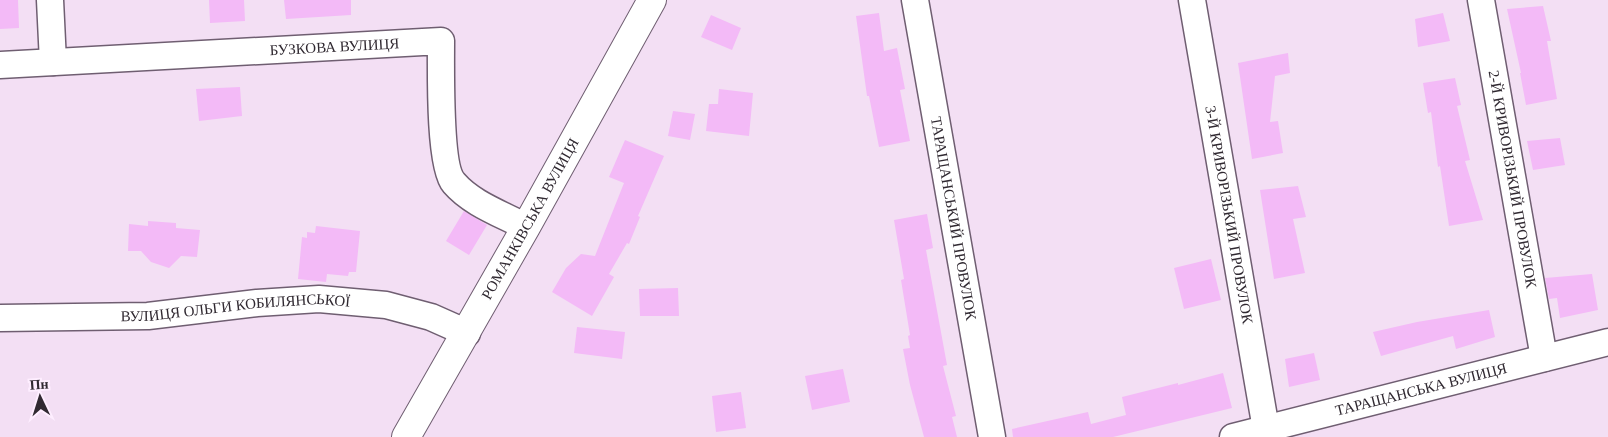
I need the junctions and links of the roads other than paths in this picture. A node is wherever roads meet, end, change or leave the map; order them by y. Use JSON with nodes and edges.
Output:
{"nodes":[{"id":1,"x":50,"y":0,"type":"edge"},
{"id":2,"x":652,"y":0,"type":"edge"},
{"id":3,"x":915,"y":0,"type":"edge"},
{"id":4,"x":1192,"y":0,"type":"edge"},
{"id":5,"x":1482,"y":0,"type":"edge"},
{"id":6,"x":53,"y":62,"type":"junction"},
{"id":7,"x":0,"y":64,"type":"edge"},
{"id":8,"x":526,"y":227,"type":"junction"},
{"id":9,"x":0,"y":318,"type":"edge"},
{"id":10,"x":466,"y":333,"type":"junction"},
{"id":11,"x":1608,"y":342,"type":"edge"},
{"id":12,"x":1544,"y":358,"type":"junction"},
{"id":13,"x":1266,"y":429,"type":"junction"},
{"id":14,"x":406,"y":437,"type":"edge"},
{"id":15,"x":992,"y":437,"type":"edge"},
{"id":16,"x":1233,"y":437,"type":"edge"}],
"edges":[{"from":1,"to":6,"type":"street"},
{"from":2,"to":8,"type":"main road","name":"РОМАНКІВСЬКА ВУЛИЦЯ"},
{"from":3,"to":15,"type":"street","name":"ТАРАЩАНСЬКИЙ ПРОВУЛОК"},
{"from":4,"to":13,"type":"street","name":"3-Й КРИВОРІЗЬКИЙ ПРОВУЛОК"},
{"from":5,"to":12,"type":"street","name":"2-Й КРИВОРІЗЬКИЙ ПРОВУЛОК"},
{"from":6,"to":7,"type":"street","name":"БУЗКОВА ВУЛИЦЯ"},
{"from":6,"to":8,"type":"street","name":"БУЗКОВА ВУЛИЦЯ"},
{"from":8,"to":10,"type":"main road","name":"РОМАНКІВСЬКА ВУЛИЦЯ"},
{"from":9,"to":10,"type":"street","name":"ВУЛИЦЯ ОЛЬГИ КОБИЛЯНСЬКОЇ"},
{"from":10,"to":14,"type":"main road","name":"РОМАНКІВСЬКА ВУЛИЦЯ"},
{"from":11,"to":12,"type":"street","name":"ТАРАЩАНСЬКА ВУЛИЦЯ"},
{"from":12,"to":13,"type":"street","name":"ТАРАЩАНСЬКА ВУЛИЦЯ"},
{"from":13,"to":16,"type":"street","name":"ТАРАЩАНСЬКА ВУЛИЦЯ"}]}
